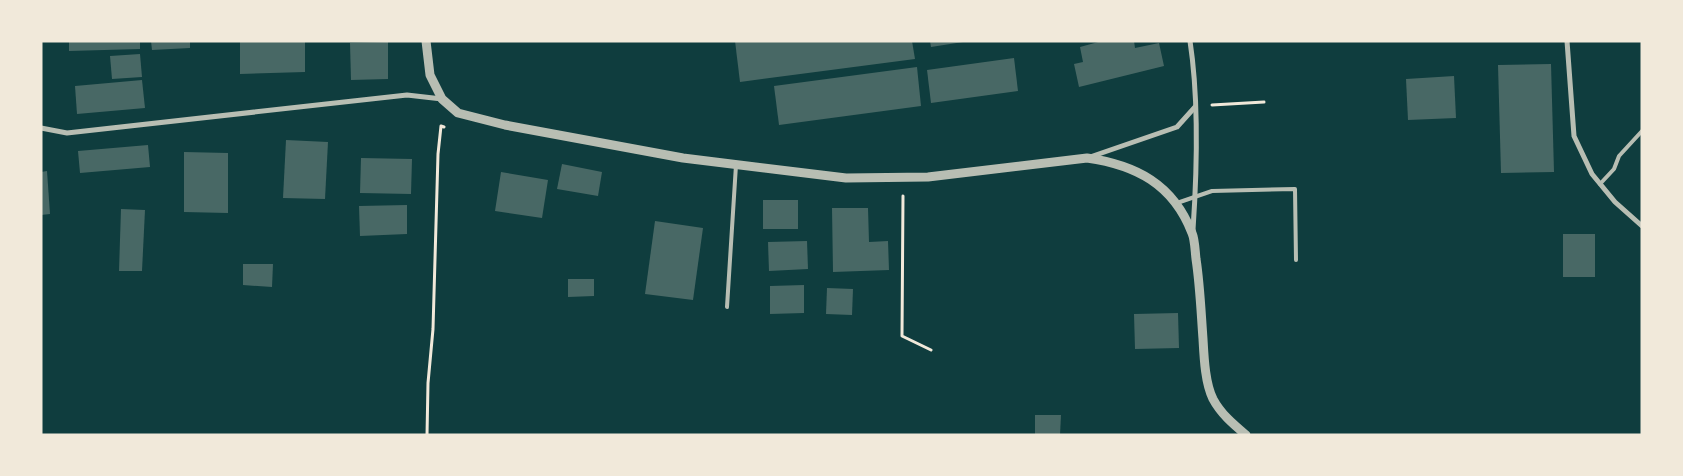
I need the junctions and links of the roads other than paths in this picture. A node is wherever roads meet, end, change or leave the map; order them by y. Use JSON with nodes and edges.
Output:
{"nodes":[{"id":1,"x":426,"y":41,"type":"edge"},
{"id":2,"x":1190,"y":41,"type":"edge"},
{"id":3,"x":1567,"y":41,"type":"edge"},
{"id":4,"x":442,"y":99,"type":"junction"},
{"id":5,"x":1195,"y":106,"type":"junction"},
{"id":6,"x":41,"y":128,"type":"edge"},
{"id":7,"x":1642,"y":131,"type":"edge"},
{"id":8,"x":1087,"y":158,"type":"junction"},
{"id":9,"x":736,"y":165,"type":"junction"},
{"id":10,"x":1600,"y":184,"type":"junction"},
{"id":11,"x":1196,"y":196,"type":"junction"},
{"id":12,"x":1177,"y":203,"type":"junction"},
{"id":13,"x":1642,"y":226,"type":"edge"},
{"id":14,"x":1193,"y":234,"type":"junction"},
{"id":15,"x":1296,"y":260,"type":"dead end"},
{"id":16,"x":727,"y":307,"type":"dead end"},
{"id":17,"x":1246,"y":435,"type":"edge"}],
"edges":[{"from":1,"to":4,"type":"street"},
{"from":2,"to":5,"type":"street"},
{"from":3,"to":10,"type":"street"},
{"from":4,"to":6,"type":"street"},
{"from":4,"to":9,"type":"street"},
{"from":5,"to":8,"type":"street"},
{"from":5,"to":11,"type":"street"},
{"from":7,"to":10,"type":"lane"},
{"from":8,"to":9,"type":"street"},
{"from":8,"to":12,"type":"street"},
{"from":9,"to":16,"type":"lane"},
{"from":10,"to":13,"type":"street"},
{"from":11,"to":12,"type":"lane"},
{"from":11,"to":14,"type":"street"},
{"from":11,"to":15,"type":"lane"},
{"from":12,"to":14,"type":"street"},
{"from":14,"to":17,"type":"street"}]}
